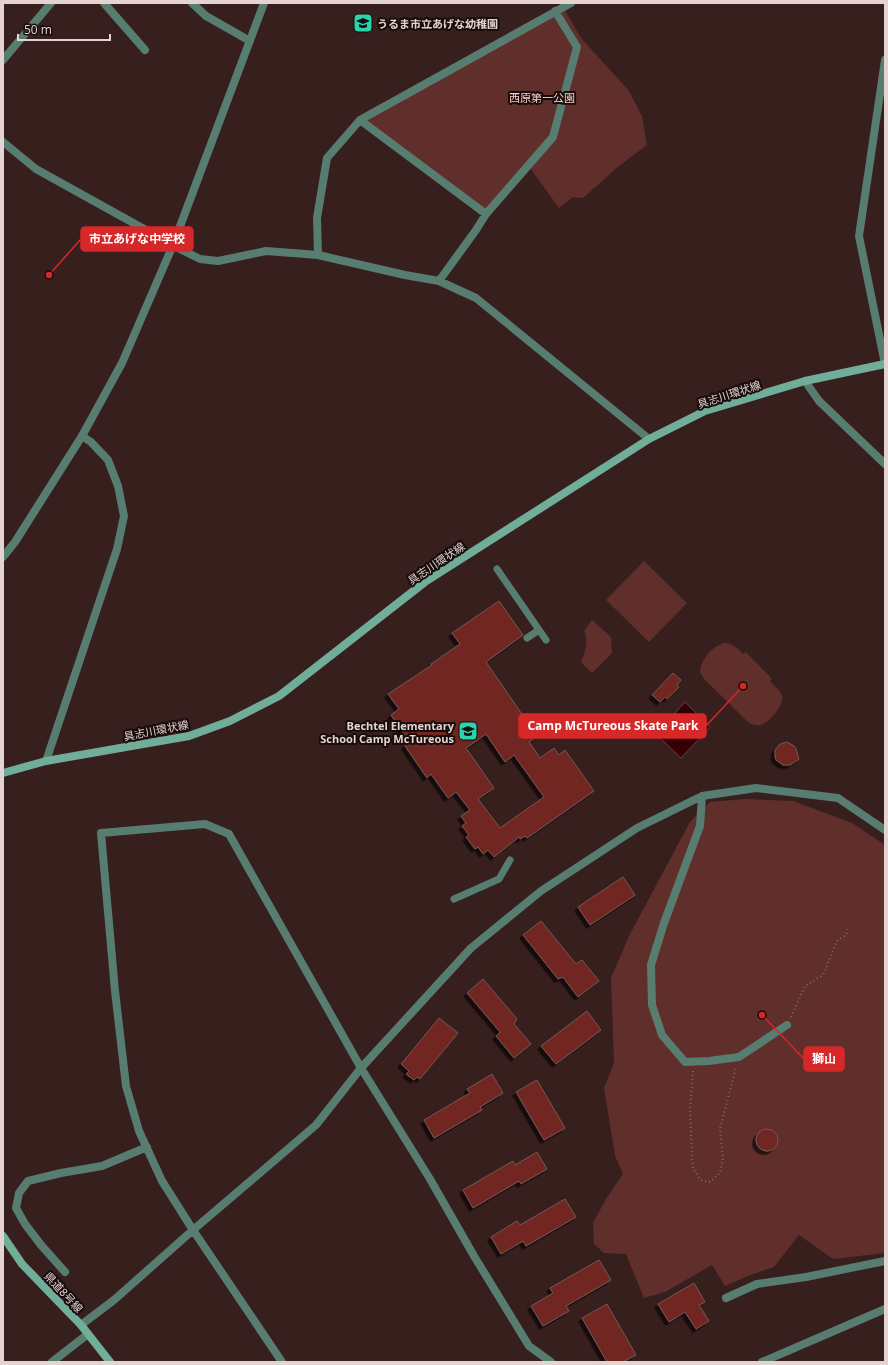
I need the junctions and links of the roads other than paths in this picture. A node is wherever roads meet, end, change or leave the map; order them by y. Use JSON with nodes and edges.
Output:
{"nodes":[{"id":1,"x":51,"y":3,"type":"edge"},
{"id":2,"x":104,"y":3,"type":"edge"},
{"id":3,"x":192,"y":3,"type":"edge"},
{"id":4,"x":264,"y":3,"type":"edge"},
{"id":5,"x":571,"y":3,"type":"edge"},
{"id":6,"x":555,"y":12,"type":"junction"},
{"id":7,"x":250,"y":41,"type":"junction"},
{"id":8,"x":145,"y":50,"type":"dead end"},
{"id":9,"x":3,"y":60,"type":"edge"},
{"id":10,"x":885,"y":60,"type":"edge"},
{"id":11,"x":360,"y":120,"type":"junction"},
{"id":12,"x":3,"y":142,"type":"edge"},
{"id":13,"x":486,"y":214,"type":"junction"},
{"id":14,"x":173,"y":245,"type":"junction"},
{"id":15,"x":318,"y":254,"type":"junction"},
{"id":16,"x":439,"y":282,"type":"junction"},
{"id":17,"x":885,"y":364,"type":"edge"},
{"id":18,"x":805,"y":381,"type":"junction"},
{"id":19,"x":82,"y":436,"type":"junction"},
{"id":20,"x":649,"y":439,"type":"junction"},
{"id":21,"x":885,"y":464,"type":"edge"},
{"id":22,"x":3,"y":556,"type":"edge"},
{"id":23,"x":497,"y":569,"type":"dead end"},
{"id":24,"x":539,"y":630,"type":"junction"},
{"id":25,"x":527,"y":638,"type":"dead end"},
{"id":26,"x":546,"y":640,"type":"dead end"},
{"id":27,"x":46,"y":761,"type":"junction"},
{"id":28,"x":3,"y":774,"type":"edge"},
{"id":29,"x":702,"y":796,"type":"junction"},
{"id":30,"x":885,"y":830,"type":"edge"},
{"id":31,"x":510,"y":860,"type":"dead end"},
{"id":32,"x":454,"y":900,"type":"dead end"},
{"id":33,"x":787,"y":1025,"type":"road end"},
{"id":34,"x":361,"y":1068,"type":"junction"},
{"id":35,"x":147,"y":1147,"type":"junction"},
{"id":36,"x":193,"y":1230,"type":"junction"},
{"id":37,"x":3,"y":1236,"type":"edge"},
{"id":38,"x":885,"y":1261,"type":"edge"},
{"id":39,"x":65,"y":1272,"type":"dead end"},
{"id":40,"x":726,"y":1298,"type":"dead end"},
{"id":41,"x":885,"y":1310,"type":"edge"},
{"id":42,"x":81,"y":1325,"type":"junction"},
{"id":43,"x":88,"y":1334,"type":"junction"},
{"id":44,"x":52,"y":1362,"type":"edge"},
{"id":45,"x":110,"y":1362,"type":"edge"},
{"id":46,"x":282,"y":1362,"type":"edge"},
{"id":47,"x":551,"y":1362,"type":"edge"},
{"id":48,"x":762,"y":1362,"type":"edge"}],
"edges":[{"from":1,"to":9,"type":"street"},
{"from":2,"to":8,"type":"street"},
{"from":3,"to":7,"type":"street"},
{"from":4,"to":7,"type":"street"},
{"from":5,"to":6,"type":"street"},
{"from":6,"to":11,"type":"street"},
{"from":6,"to":13,"type":"street"},
{"from":7,"to":14,"type":"street"},
{"from":10,"to":17,"type":"street"},
{"from":11,"to":13,"type":"street"},
{"from":11,"to":15,"type":"street"},
{"from":12,"to":14,"type":"street"},
{"from":13,"to":16,"type":"street"},
{"from":14,"to":15,"type":"street"},
{"from":14,"to":19,"type":"street"},
{"from":15,"to":16,"type":"street"},
{"from":16,"to":20,"type":"street"},
{"from":17,"to":18,"type":"main road","name":"具志川環状線"},
{"from":18,"to":20,"type":"main road","name":"具志川環状線"},
{"from":18,"to":21,"type":"street"},
{"from":19,"to":22,"type":"street"},
{"from":19,"to":27,"type":"street"},
{"from":20,"to":27,"type":"main road","name":"具志川環状線"},
{"from":23,"to":24,"type":"lane"},
{"from":24,"to":25,"type":"lane"},
{"from":24,"to":26,"type":"lane"},
{"from":27,"to":28,"type":"main road","name":"具志川環状線"},
{"from":29,"to":30,"type":"street"},
{"from":29,"to":33,"type":"street"},
{"from":29,"to":34,"type":"street"},
{"from":31,"to":32,"type":"lane"},
{"from":34,"to":35,"type":"street"},
{"from":34,"to":36,"type":"street"},
{"from":34,"to":47,"type":"street"},
{"from":35,"to":36,"type":"street"},
{"from":35,"to":39,"type":"street"},
{"from":36,"to":42,"type":"street"},
{"from":36,"to":46,"type":"street"},
{"from":37,"to":42,"type":"main road","name":"県道8号線"},
{"from":38,"to":40,"type":"street"},
{"from":41,"to":48,"type":"street"},
{"from":42,"to":43,"type":"main road","name":"県道8号線"},
{"from":43,"to":44,"type":"street"},
{"from":43,"to":45,"type":"main road","name":"県道8号線"}]}
